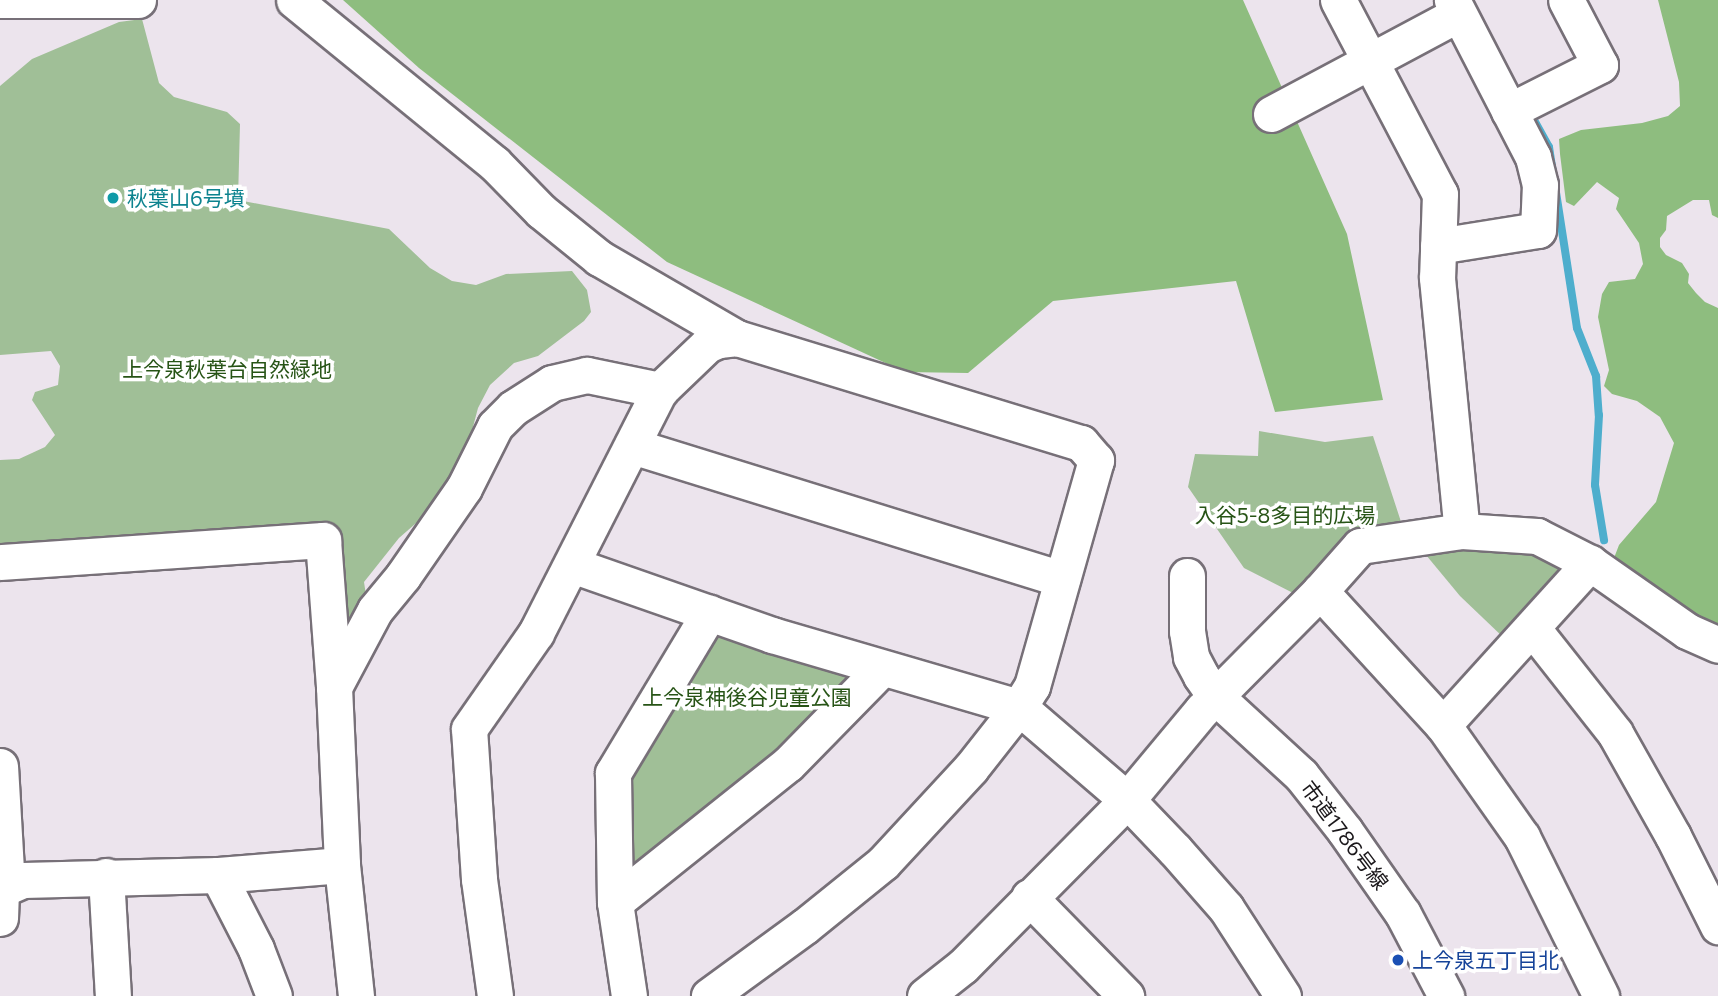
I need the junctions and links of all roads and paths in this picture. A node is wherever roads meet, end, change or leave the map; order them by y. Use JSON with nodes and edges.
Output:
{"nodes":[{"id":1,"x":0,"y":0,"type":"edge"},
{"id":2,"x":124,"y":0,"type":"edge"},
{"id":3,"x":138,"y":0,"type":"edge"},
{"id":4,"x":294,"y":0,"type":"edge"},
{"id":5,"x":1338,"y":0,"type":"edge"},
{"id":6,"x":1566,"y":0,"type":"edge"},
{"id":7,"x":1455,"y":7,"type":"edge"},
{"id":8,"x":1370,"y":62,"type":"junction"},
{"id":9,"x":1521,"y":105,"type":"junction"},
{"id":10,"x":1271,"y":114,"type":"dead end"},
{"id":11,"x":1438,"y":246,"type":"junction"},
{"id":12,"x":737,"y":338,"type":"junction"},
{"id":13,"x":660,"y":390,"type":"junction"},
{"id":14,"x":632,"y":446,"type":"junction"},
{"id":15,"x":1462,"y":531,"type":"junction"},
{"id":16,"x":0,"y":562,"type":"edge"},
{"id":17,"x":1590,"y":563,"type":"junction"},
{"id":18,"x":572,"y":565,"type":"junction"},
{"id":19,"x":1187,"y":576,"type":"dead end"},
{"id":20,"x":1062,"y":579,"type":"junction"},
{"id":21,"x":1320,"y":591,"type":"junction"},
{"id":22,"x":709,"y":613,"type":"junction"},
{"id":23,"x":1532,"y":629,"type":"junction"},
{"id":24,"x":1718,"y":645,"type":"edge"},
{"id":25,"x":881,"y":669,"type":"junction"},
{"id":26,"x":334,"y":687,"type":"junction"},
{"id":27,"x":1215,"y":696,"type":"junction"},
{"id":28,"x":1019,"y":707,"type":"junction"},
{"id":29,"x":1443,"y":725,"type":"junction"},
{"id":30,"x":0,"y":766,"type":"edge"},
{"id":31,"x":1127,"y":800,"type":"junction"},
{"id":32,"x":342,"y":865,"type":"junction"},
{"id":33,"x":218,"y":875,"type":"junction"},
{"id":34,"x":106,"y":876,"type":"junction"},
{"id":35,"x":1710,"y":880,"type":"edge"},
{"id":36,"x":0,"y":890,"type":"edge"},
{"id":37,"x":1029,"y":897,"type":"junction"},
{"id":38,"x":615,"y":902,"type":"junction"},
{"id":39,"x":0,"y":918,"type":"edge"},
{"id":40,"x":1718,"y":926,"type":"edge"},
{"id":41,"x":113,"y":996,"type":"edge"},
{"id":42,"x":274,"y":996,"type":"edge"},
{"id":43,"x":356,"y":996,"type":"edge"},
{"id":44,"x":495,"y":996,"type":"edge"},
{"id":45,"x":629,"y":996,"type":"edge"},
{"id":46,"x":709,"y":996,"type":"edge"},
{"id":47,"x":926,"y":996,"type":"edge"},
{"id":48,"x":1126,"y":996,"type":"edge"},
{"id":49,"x":1283,"y":996,"type":"edge"},
{"id":50,"x":1446,"y":996,"type":"edge"},
{"id":51,"x":1601,"y":996,"type":"edge"}],
"edges":[{"from":1,"to":2,"type":"street"},
{"from":2,"to":3,"type":"street"},
{"from":4,"to":12,"type":"street"},
{"from":5,"to":8,"type":"street"},
{"from":6,"to":9,"type":"street"},
{"from":7,"to":8,"type":"street"},
{"from":7,"to":9,"type":"street"},
{"from":8,"to":10,"type":"street"},
{"from":8,"to":11,"type":"street"},
{"from":9,"to":11,"type":"street"},
{"from":11,"to":15,"type":"street"},
{"from":12,"to":13,"type":"street"},
{"from":12,"to":20,"type":"street"},
{"from":13,"to":14,"type":"street"},
{"from":13,"to":26,"type":"street"},
{"from":14,"to":18,"type":"street"},
{"from":14,"to":20,"type":"street"},
{"from":15,"to":17,"type":"street"},
{"from":15,"to":21,"type":"street"},
{"from":16,"to":26,"type":"street"},
{"from":17,"to":23,"type":"street"},
{"from":17,"to":24,"type":"street"},
{"from":18,"to":22,"type":"street"},
{"from":18,"to":44,"type":"street"},
{"from":19,"to":27,"type":"street","name":"市道1786号線"},
{"from":20,"to":28,"type":"street"},
{"from":21,"to":27,"type":"street"},
{"from":21,"to":29,"type":"street"},
{"from":22,"to":25,"type":"street"},
{"from":22,"to":38,"type":"street"},
{"from":23,"to":29,"type":"street"},
{"from":23,"to":35,"type":"street"},
{"from":25,"to":28,"type":"street"},
{"from":25,"to":38,"type":"street"},
{"from":26,"to":32,"type":"street"},
{"from":27,"to":31,"type":"street"},
{"from":27,"to":50,"type":"street","name":"市道1786号線"},
{"from":28,"to":31,"type":"street"},
{"from":28,"to":46,"type":"street"},
{"from":29,"to":51,"type":"street"},
{"from":30,"to":36,"type":"street"},
{"from":31,"to":37,"type":"street"},
{"from":31,"to":49,"type":"street"},
{"from":32,"to":33,"type":"street"},
{"from":32,"to":43,"type":"street"},
{"from":33,"to":34,"type":"street"},
{"from":33,"to":42,"type":"street"},
{"from":34,"to":36,"type":"street"},
{"from":34,"to":41,"type":"street"},
{"from":35,"to":40,"type":"street"},
{"from":36,"to":39,"type":"street"},
{"from":37,"to":47,"type":"street"},
{"from":37,"to":48,"type":"street"},
{"from":38,"to":45,"type":"street"}]}
